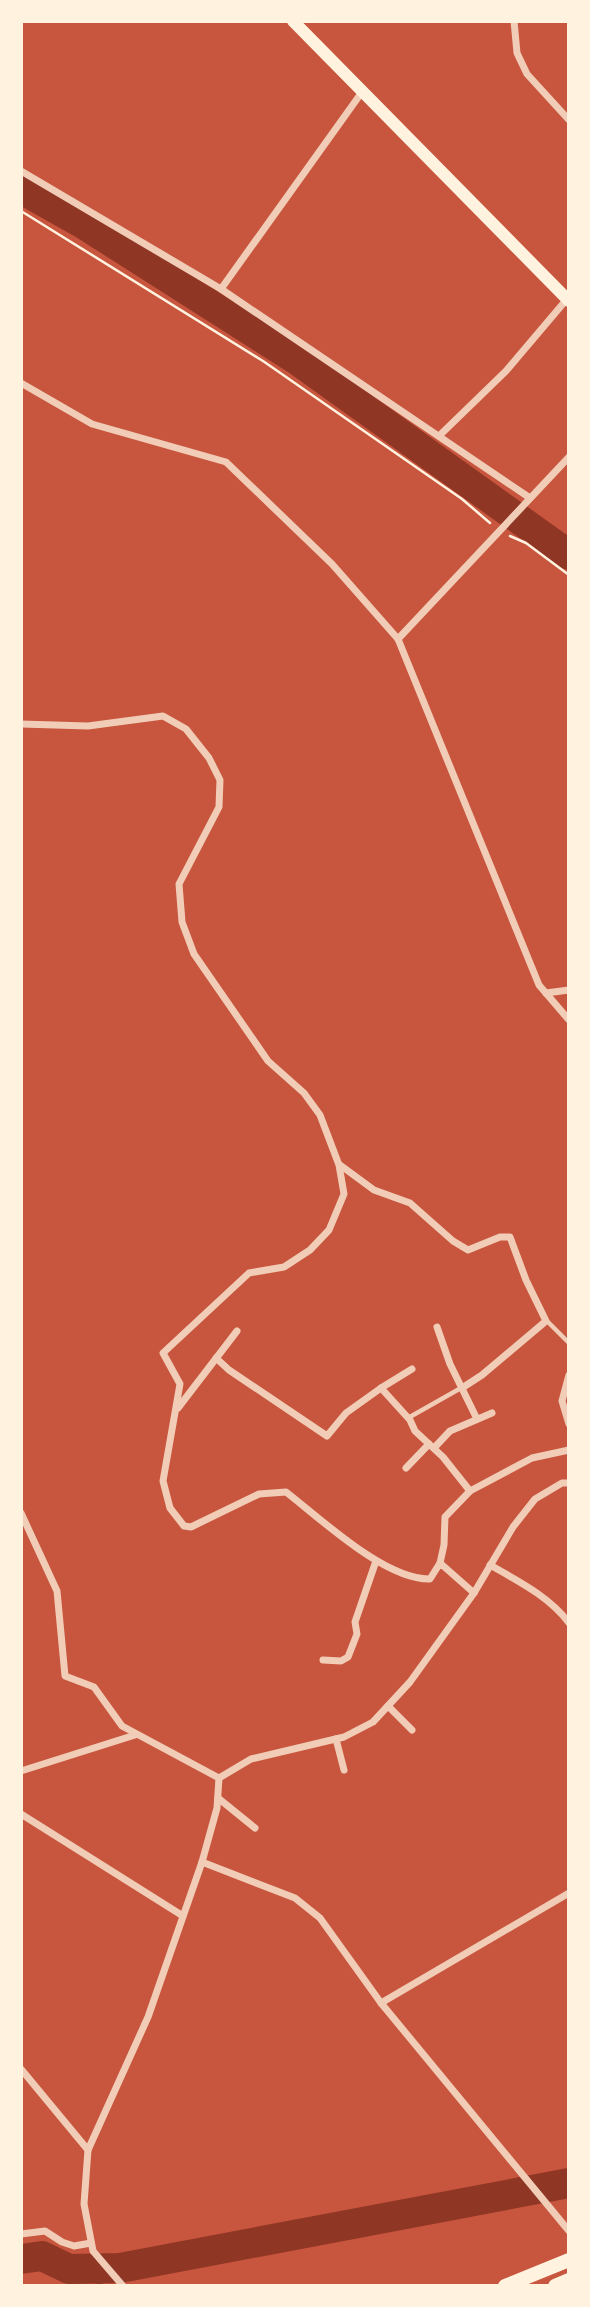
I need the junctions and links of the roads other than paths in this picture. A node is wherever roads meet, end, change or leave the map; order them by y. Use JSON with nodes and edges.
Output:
{"nodes":[{"id":1,"x":293,"y":21,"type":"edge"},
{"id":2,"x":514,"y":21,"type":"edge"},
{"id":3,"x":362,"y":92,"type":"junction"},
{"id":4,"x":569,"y":120,"type":"edge"},
{"id":5,"x":21,"y":171,"type":"edge"},
{"id":6,"x":221,"y":289,"type":"junction"},
{"id":7,"x":568,"y":300,"type":"edge"},
{"id":8,"x":21,"y":383,"type":"edge"},
{"id":9,"x":439,"y":436,"type":"junction"},
{"id":10,"x":569,"y":457,"type":"edge"},
{"id":11,"x":530,"y":498,"type":"junction"},
{"id":12,"x":398,"y":639,"type":"junction"},
{"id":13,"x":21,"y":724,"type":"edge"},
{"id":14,"x":569,"y":990,"type":"edge"},
{"id":15,"x":546,"y":993,"type":"junction"},
{"id":16,"x":569,"y":1020,"type":"edge"},
{"id":17,"x":339,"y":1165,"type":"junction"},
{"id":18,"x":546,"y":1321,"type":"junction"},
{"id":19,"x":436,"y":1327,"type":"dead end"},
{"id":20,"x":237,"y":1331,"type":"dead end"},
{"id":21,"x":569,"y":1343,"type":"edge"},
{"id":22,"x":216,"y":1358,"type":"junction"},
{"id":23,"x":412,"y":1369,"type":"dead end"},
{"id":24,"x":569,"y":1375,"type":"edge"},
{"id":25,"x":381,"y":1388,"type":"junction"},
{"id":26,"x":462,"y":1388,"type":"junction"},
{"id":27,"x":176,"y":1412,"type":"junction"},
{"id":28,"x":492,"y":1413,"type":"dead end"},
{"id":29,"x":408,"y":1418,"type":"junction"},
{"id":30,"x":477,"y":1419,"type":"junction"},
{"id":31,"x":569,"y":1424,"type":"edge"},
{"id":32,"x":431,"y":1446,"type":"junction"},
{"id":33,"x":569,"y":1451,"type":"edge"},
{"id":34,"x":406,"y":1468,"type":"dead end"},
{"id":35,"x":569,"y":1483,"type":"edge"},
{"id":36,"x":470,"y":1491,"type":"junction"},
{"id":37,"x":21,"y":1513,"type":"edge"},
{"id":38,"x":376,"y":1561,"type":"junction"},
{"id":39,"x":440,"y":1563,"type":"junction"},
{"id":40,"x":490,"y":1565,"type":"junction"},
{"id":41,"x":474,"y":1593,"type":"junction"},
{"id":42,"x":569,"y":1623,"type":"edge"},
{"id":43,"x":323,"y":1661,"type":"dead end"},
{"id":44,"x":388,"y":1706,"type":"junction"},
{"id":45,"x":412,"y":1730,"type":"dead end"},
{"id":46,"x":135,"y":1735,"type":"junction"},
{"id":47,"x":336,"y":1739,"type":"junction"},
{"id":48,"x":344,"y":1770,"type":"dead end"},
{"id":49,"x":21,"y":1771,"type":"edge"},
{"id":50,"x":219,"y":1778,"type":"junction"},
{"id":51,"x":218,"y":1798,"type":"junction"},
{"id":52,"x":21,"y":1814,"type":"edge"},
{"id":53,"x":255,"y":1828,"type":"dead end"},
{"id":54,"x":202,"y":1862,"type":"junction"},
{"id":55,"x":569,"y":1893,"type":"edge"},
{"id":56,"x":183,"y":1916,"type":"junction"},
{"id":57,"x":381,"y":2003,"type":"junction"},
{"id":58,"x":21,"y":2069,"type":"edge"},
{"id":59,"x":88,"y":2150,"type":"junction"},
{"id":60,"x":569,"y":2231,"type":"edge"},
{"id":61,"x":21,"y":2234,"type":"edge"},
{"id":62,"x":92,"y":2247,"type":"junction"},
{"id":63,"x":569,"y":2260,"type":"edge"},
{"id":64,"x":569,"y":2280,"type":"edge"},
{"id":65,"x":123,"y":2286,"type":"edge"},
{"id":66,"x":505,"y":2286,"type":"edge"},
{"id":67,"x":555,"y":2286,"type":"edge"}],
"edges":[{"from":1,"to":3,"type":"main road"},
{"from":2,"to":4,"type":"street"},
{"from":3,"to":6,"type":"street"},
{"from":3,"to":7,"type":"main road"},
{"from":5,"to":6,"type":"street"},
{"from":6,"to":9,"type":"street"},
{"from":7,"to":9,"type":"street"},
{"from":8,"to":12,"type":"street"},
{"from":9,"to":11,"type":"street"},
{"from":10,"to":11,"type":"street"},
{"from":11,"to":12,"type":"street"},
{"from":12,"to":15,"type":"street"},
{"from":13,"to":17,"type":"street"},
{"from":14,"to":15,"type":"street"},
{"from":15,"to":16,"type":"street"},
{"from":17,"to":18,"type":"street"},
{"from":17,"to":27,"type":"street"},
{"from":18,"to":21,"type":"lane"},
{"from":18,"to":26,"type":"street"},
{"from":19,"to":26,"type":"street"},
{"from":20,"to":22,"type":"street"},
{"from":22,"to":25,"type":"street"},
{"from":22,"to":27,"type":"street"},
{"from":23,"to":25,"type":"street"},
{"from":24,"to":31,"type":"street"},
{"from":25,"to":29,"type":"street"},
{"from":26,"to":29,"type":"lane"},
{"from":26,"to":30,"type":"street"},
{"from":27,"to":38,"type":"street"},
{"from":28,"to":30,"type":"street"},
{"from":29,"to":32,"type":"street"},
{"from":30,"to":32,"type":"street"},
{"from":32,"to":34,"type":"street"},
{"from":32,"to":36,"type":"street"},
{"from":33,"to":36,"type":"street"},
{"from":35,"to":40,"type":"street"},
{"from":36,"to":39,"type":"street"},
{"from":37,"to":46,"type":"street"},
{"from":38,"to":39,"type":"street"},
{"from":38,"to":43,"type":"street"},
{"from":39,"to":41,"type":"street"},
{"from":40,"to":41,"type":"street"},
{"from":40,"to":42,"type":"street"},
{"from":41,"to":44,"type":"street"},
{"from":44,"to":45,"type":"street"},
{"from":44,"to":47,"type":"street"},
{"from":46,"to":49,"type":"street"},
{"from":46,"to":50,"type":"street"},
{"from":47,"to":48,"type":"street"},
{"from":47,"to":50,"type":"street"},
{"from":50,"to":51,"type":"street"},
{"from":51,"to":53,"type":"street"},
{"from":51,"to":54,"type":"street"},
{"from":52,"to":56,"type":"street"},
{"from":54,"to":56,"type":"street"},
{"from":54,"to":57,"type":"street"},
{"from":55,"to":57,"type":"street"},
{"from":56,"to":59,"type":"street"},
{"from":57,"to":60,"type":"street"},
{"from":58,"to":59,"type":"street"},
{"from":59,"to":62,"type":"street"},
{"from":61,"to":62,"type":"street"},
{"from":62,"to":65,"type":"street"},
{"from":63,"to":66,"type":"highway"},
{"from":64,"to":67,"type":"highway"}]}
